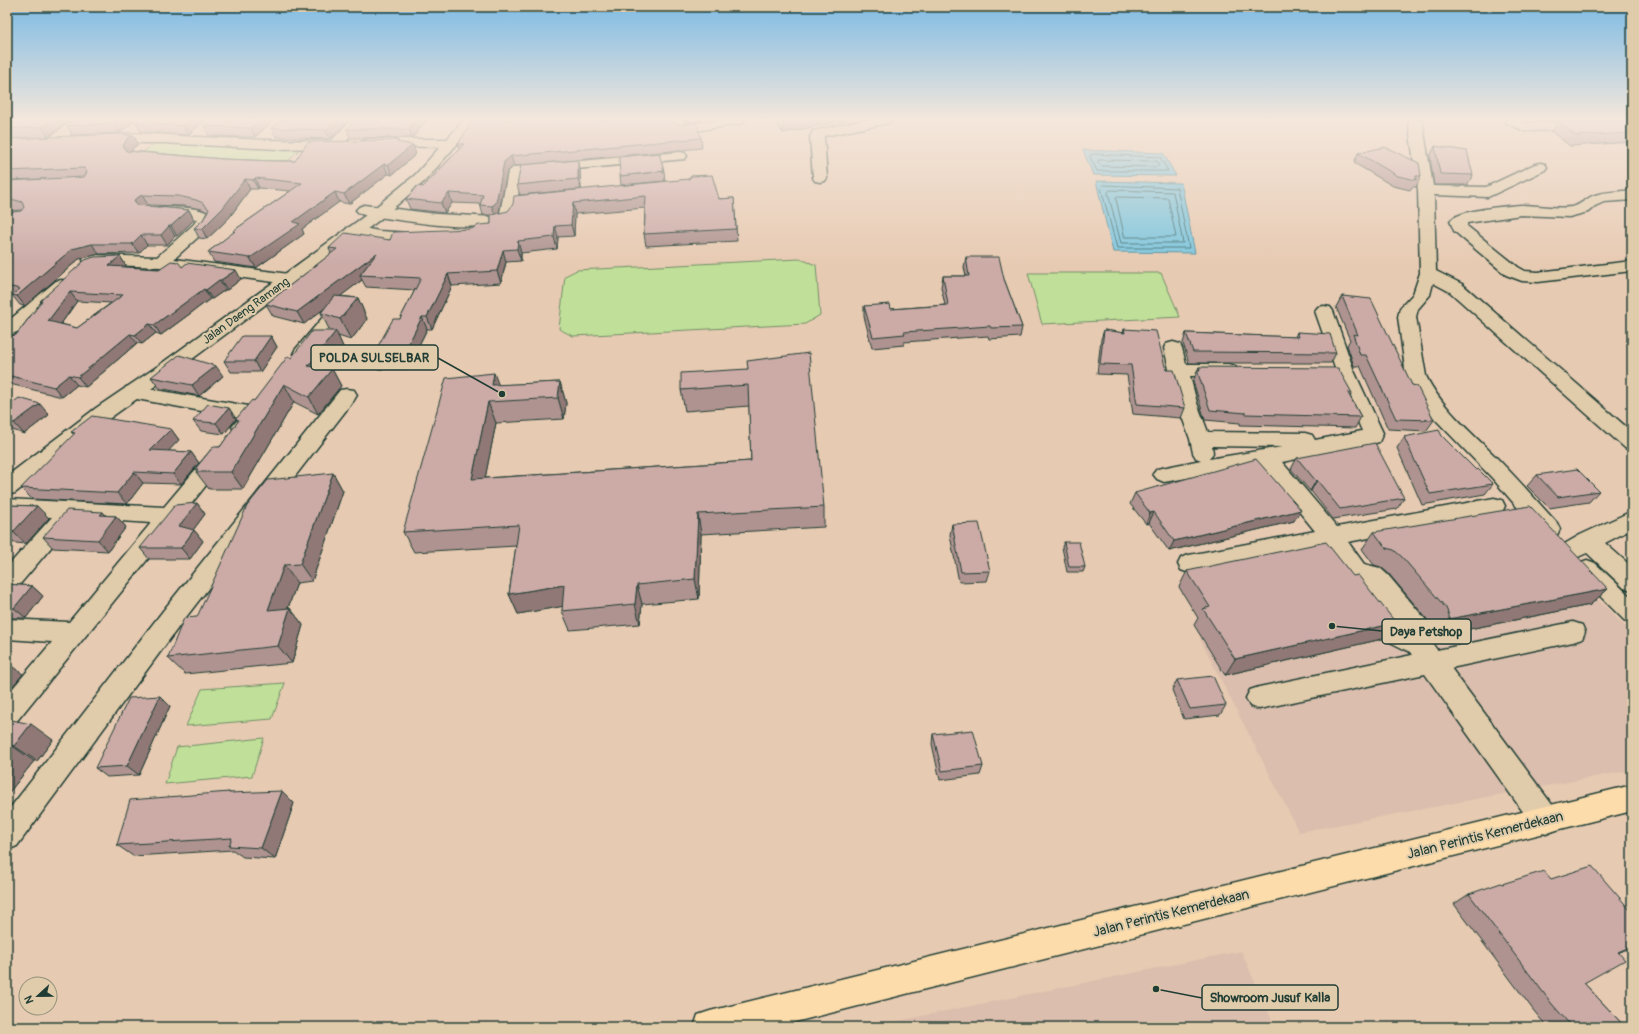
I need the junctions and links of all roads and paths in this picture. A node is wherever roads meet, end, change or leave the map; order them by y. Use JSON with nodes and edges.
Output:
{"nodes":[{"id":1,"x":426,"y":168,"type":"edge"},
{"id":2,"x":538,"y":168,"type":"edge"},
{"id":3,"x":819,"y":168,"type":"edge"},
{"id":4,"x":1423,"y":168,"type":"edge"},
{"id":5,"x":1538,"y":168,"type":"edge"},
{"id":6,"x":820,"y":178,"type":"dead end"},
{"id":7,"x":1426,"y":190,"type":"junction"},
{"id":8,"x":1632,"y":195,"type":"edge"},
{"id":9,"x":562,"y":196,"type":"edge"},
{"id":10,"x":509,"y":202,"type":"junction"},
{"id":11,"x":149,"y":211,"type":"edge"},
{"id":12,"x":371,"y":211,"type":"junction"},
{"id":13,"x":353,"y":231,"type":"junction"},
{"id":14,"x":475,"y":234,"type":"edge"},
{"id":15,"x":161,"y":262,"type":"junction"},
{"id":16,"x":1632,"y":266,"type":"edge"},
{"id":17,"x":1428,"y":273,"type":"junction"},
{"id":18,"x":270,"y":277,"type":"junction"},
{"id":19,"x":289,"y":279,"type":"junction"},
{"id":20,"x":1324,"y":311,"type":"dead end"},
{"id":21,"x":329,"y":321,"type":"edge"},
{"id":22,"x":7,"y":330,"type":"edge"},
{"id":23,"x":1173,"y":348,"type":"dead end"},
{"id":24,"x":294,"y":364,"type":"edge"},
{"id":25,"x":1178,"y":370,"type":"junction"},
{"id":26,"x":1241,"y":370,"type":"edge"},
{"id":27,"x":133,"y":392,"type":"junction"},
{"id":28,"x":347,"y":394,"type":"dead end"},
{"id":29,"x":1200,"y":439,"type":"junction"},
{"id":30,"x":1344,"y":440,"type":"junction"},
{"id":31,"x":1632,"y":443,"type":"edge"},
{"id":32,"x":1266,"y":457,"type":"junction"},
{"id":33,"x":1205,"y":466,"type":"junction"},
{"id":34,"x":7,"y":469,"type":"edge"},
{"id":35,"x":1164,"y":474,"type":"dead end"},
{"id":36,"x":7,"y":487,"type":"edge"},
{"id":37,"x":1494,"y":506,"type":"dead end"},
{"id":38,"x":7,"y":507,"type":"edge"},
{"id":39,"x":71,"y":510,"type":"junction"},
{"id":40,"x":169,"y":516,"type":"junction"},
{"id":41,"x":1632,"y":519,"type":"edge"},
{"id":42,"x":1332,"y":538,"type":"junction"},
{"id":43,"x":1579,"y":546,"type":"junction"},
{"id":44,"x":1189,"y":564,"type":"dead end"},
{"id":45,"x":1632,"y":581,"type":"edge"},
{"id":46,"x":7,"y":583,"type":"edge"},
{"id":47,"x":1632,"y":613,"type":"edge"},
{"id":48,"x":7,"y":629,"type":"edge"},
{"id":49,"x":1573,"y":632,"type":"dead end"},
{"id":50,"x":75,"y":633,"type":"junction"},
{"id":51,"x":1425,"y":654,"type":"junction"},
{"id":52,"x":1258,"y":698,"type":"dead end"},
{"id":53,"x":7,"y":714,"type":"edge"},
{"id":54,"x":1632,"y":798,"type":"edge"},
{"id":55,"x":1546,"y":820,"type":"junction"},
{"id":56,"x":7,"y":836,"type":"edge"},
{"id":57,"x":710,"y":1027,"type":"edge"}],
"edges":[{"from":1,"to":12,"type":"street","name":"Jalan Daeng Ramang"},
{"from":2,"to":10,"type":"street"},
{"from":3,"to":6,"type":"street"},
{"from":4,"to":7,"type":"street"},
{"from":5,"to":7,"type":"street"},
{"from":7,"to":17,"type":"street"},
{"from":8,"to":16,"type":"street"},
{"from":9,"to":10,"type":"street"},
{"from":10,"to":12,"type":"street"},
{"from":11,"to":15,"type":"street"},
{"from":12,"to":13,"type":"street","name":"Jalan Daeng Ramang"},
{"from":12,"to":18,"type":"street","name":"Jalan Daeng Ramang"},
{"from":13,"to":14,"type":"street"},
{"from":13,"to":19,"type":"street","name":"Jalan Daeng Ramang"},
{"from":15,"to":18,"type":"street"},
{"from":15,"to":22,"type":"street"},
{"from":17,"to":31,"type":"street"},
{"from":17,"to":43,"type":"street"},
{"from":18,"to":19,"type":"street"},
{"from":18,"to":34,"type":"street","name":"Jalan Daeng Ramang"},
{"from":19,"to":27,"type":"street","name":"Jalan Daeng Ramang"},
{"from":20,"to":30,"type":"street"},
{"from":21,"to":24,"type":"street"},
{"from":23,"to":25,"type":"street"},
{"from":25,"to":26,"type":"street"},
{"from":25,"to":29,"type":"street"},
{"from":27,"to":36,"type":"street","name":"Jalan Daeng Ramang"},
{"from":27,"to":40,"type":"street"},
{"from":28,"to":56,"type":"street"},
{"from":29,"to":30,"type":"street"},
{"from":29,"to":33,"type":"street"},
{"from":30,"to":32,"type":"street"},
{"from":32,"to":33,"type":"street"},
{"from":32,"to":42,"type":"street"},
{"from":33,"to":35,"type":"street"},
{"from":37,"to":42,"type":"street"},
{"from":38,"to":39,"type":"street"},
{"from":39,"to":40,"type":"street"},
{"from":39,"to":46,"type":"street"},
{"from":40,"to":50,"type":"street"},
{"from":41,"to":43,"type":"street"},
{"from":42,"to":44,"type":"street"},
{"from":42,"to":51,"type":"street"},
{"from":43,"to":45,"type":"street"},
{"from":43,"to":47,"type":"street"},
{"from":48,"to":50,"type":"street"},
{"from":49,"to":51,"type":"street"},
{"from":50,"to":53,"type":"street"},
{"from":51,"to":52,"type":"street"},
{"from":51,"to":55,"type":"street"},
{"from":54,"to":55,"type":"highway","name":"Jalan Perintis Kemerdekaan"},
{"from":55,"to":57,"type":"highway","name":"Jalan Perintis Kemerdekaan"}]}
